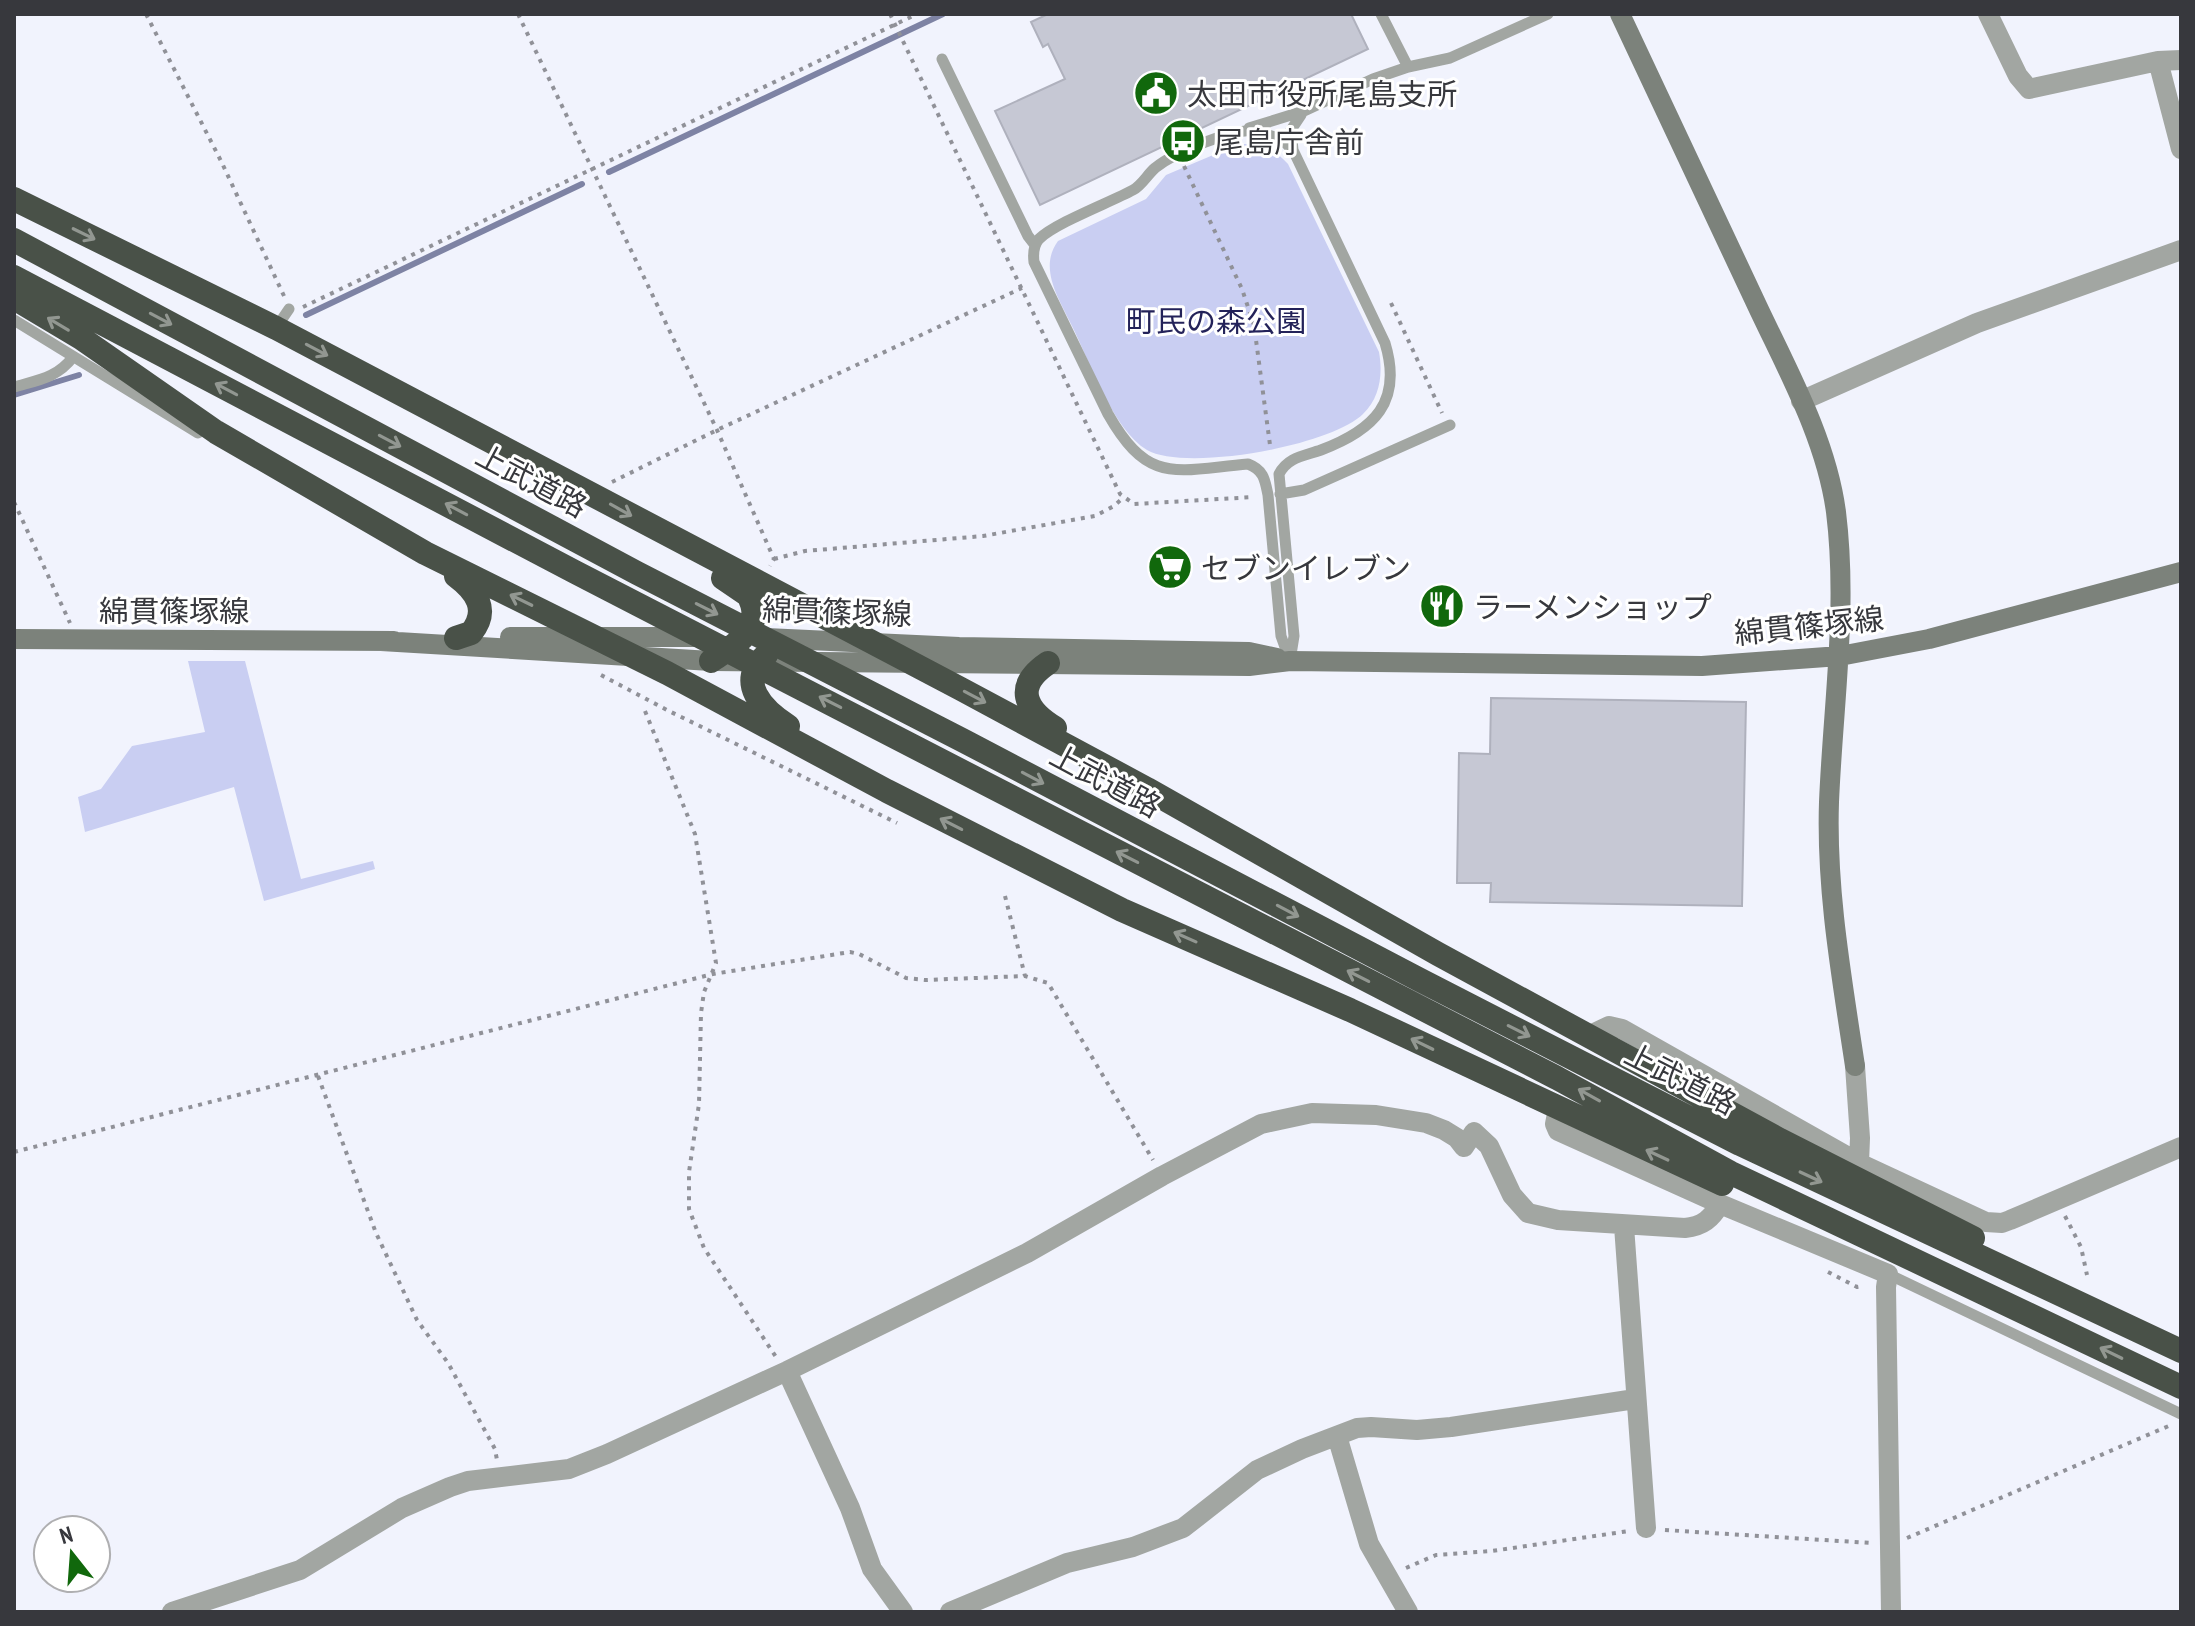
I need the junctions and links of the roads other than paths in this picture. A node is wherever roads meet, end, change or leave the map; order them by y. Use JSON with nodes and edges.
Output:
{"nodes":[{"id":1,"x":1381,"y":14,"type":"edge"},
{"id":2,"x":1548,"y":14,"type":"edge"},
{"id":3,"x":1620,"y":14,"type":"edge"},
{"id":4,"x":1988,"y":14,"type":"edge"},
{"id":5,"x":942,"y":59,"type":"dead end"},
{"id":6,"x":2181,"y":60,"type":"edge"},
{"id":7,"x":2158,"y":61,"type":"junction"},
{"id":8,"x":1408,"y":67,"type":"junction"},
{"id":9,"x":1304,"y":111,"type":"junction"},
{"id":10,"x":1233,"y":131,"type":"junction"},
{"id":11,"x":2181,"y":149,"type":"edge"},
{"id":12,"x":1293,"y":150,"type":"junction"},
{"id":13,"x":14,"y":199,"type":"edge"},
{"id":14,"x":14,"y":240,"type":"edge"},
{"id":15,"x":1035,"y":245,"type":"junction"},
{"id":16,"x":2181,"y":250,"type":"edge"},
{"id":17,"x":14,"y":277,"type":"edge"},
{"id":18,"x":14,"y":298,"type":"edge"},
{"id":19,"x":14,"y":320,"type":"edge"},
{"id":20,"x":73,"y":357,"type":"junction"},
{"id":21,"x":14,"y":387,"type":"edge"},
{"id":22,"x":1801,"y":401,"type":"junction"},
{"id":23,"x":1450,"y":425,"type":"road end"},
{"id":24,"x":280,"y":483,"type":"dead end"},
{"id":25,"x":1280,"y":494,"type":"junction"},
{"id":26,"x":667,"y":535,"type":"junction"},
{"id":27,"x":425,"y":553,"type":"junction"},
{"id":28,"x":2181,"y":572,"type":"edge"},
{"id":29,"x":591,"y":636,"type":"junction"},
{"id":30,"x":746,"y":637,"type":"junction"},
{"id":31,"x":456,"y":638,"type":"junction"},
{"id":32,"x":14,"y":639,"type":"edge"},
{"id":33,"x":794,"y":639,"type":"junction"},
{"id":34,"x":381,"y":641,"type":"junction"},
{"id":35,"x":866,"y":641,"type":"junction"},
{"id":36,"x":1840,"y":656,"type":"junction"},
{"id":37,"x":638,"y":658,"type":"junction"},
{"id":38,"x":711,"y":661,"type":"junction"},
{"id":39,"x":1290,"y":661,"type":"junction"},
{"id":40,"x":758,"y":662,"type":"junction"},
{"id":41,"x":1048,"y":663,"type":"junction"},
{"id":42,"x":909,"y":664,"type":"junction"},
{"id":43,"x":1147,"y":789,"type":"junction"},
{"id":44,"x":887,"y":791,"type":"junction"},
{"id":45,"x":1590,"y":1035,"type":"junction"},
{"id":46,"x":1855,"y":1066,"type":"joint"},
{"id":47,"x":1558,"y":1109,"type":"junction"},
{"id":48,"x":2181,"y":1147,"type":"edge"},
{"id":49,"x":1859,"y":1163,"type":"junction"},
{"id":50,"x":1720,"y":1204,"type":"junction"},
{"id":51,"x":1624,"y":1226,"type":"junction"},
{"id":52,"x":1888,"y":1274,"type":"junction"},
{"id":53,"x":1947,"y":1275,"type":"junction"},
{"id":54,"x":2136,"y":1330,"type":"junction"},
{"id":55,"x":2059,"y":1341,"type":"junction"},
{"id":56,"x":2181,"y":1351,"type":"edge"},
{"id":57,"x":787,"y":1371,"type":"junction"},
{"id":58,"x":2181,"y":1387,"type":"edge"},
{"id":59,"x":1635,"y":1399,"type":"junction"},
{"id":60,"x":2180,"y":1414,"type":"edge"},
{"id":61,"x":1337,"y":1436,"type":"junction"},
{"id":62,"x":1646,"y":1528,"type":"dead end"},
{"id":63,"x":172,"y":1612,"type":"edge"},
{"id":64,"x":903,"y":1612,"type":"edge"},
{"id":65,"x":950,"y":1612,"type":"edge"},
{"id":66,"x":1408,"y":1612,"type":"edge"},
{"id":67,"x":1891,"y":1612,"type":"edge"}],
"edges":[{"from":1,"to":8,"type":"lane"},
{"from":2,"to":8,"type":"lane"},
{"from":3,"to":22,"type":"main road"},
{"from":4,"to":7,"type":"street"},
{"from":5,"to":15,"type":"lane"},
{"from":6,"to":7,"type":"street"},
{"from":7,"to":11,"type":"street"},
{"from":8,"to":9,"type":"lane"},
{"from":9,"to":10,"type":"lane"},
{"from":9,"to":12,"type":"lane"},
{"from":10,"to":12,"type":"lane"},
{"from":10,"to":15,"type":"lane"},
{"from":12,"to":25,"type":"lane"},
{"from":13,"to":26,"type":"highway","one_way":true},
{"from":14,"to":54,"type":"highway","name":"上武道路","one_way":true},
{"from":15,"to":39,"type":"lane"},
{"from":16,"to":22,"type":"street"},
{"from":53,"to":17,"type":"highway","name":"上武道路","one_way":true},
{"from":27,"to":18,"type":"highway","one_way":true},
{"from":19,"to":20,"type":"lane"},
{"from":20,"to":21,"type":"lane"},
{"from":20,"to":24,"type":"lane"},
{"from":22,"to":36,"type":"main road"},
{"from":23,"to":25,"type":"lane"},
{"from":25,"to":39,"type":"lane"},
{"from":26,"to":30,"type":"highway"},
{"from":26,"to":35,"type":"highway"},
{"from":29,"to":27,"type":"highway","one_way":true},
{"from":27,"to":31,"type":"highway"},
{"from":28,"to":36,"type":"main road","name":"綿貫篠塚線"},
{"from":29,"to":30,"type":"main road","name":"綿貫篠塚線"},
{"from":29,"to":31,"type":"main road","name":"綿貫篠塚線"},
{"from":29,"to":37,"type":"highway"},
{"from":30,"to":33,"type":"main road","name":"綿貫篠塚線"},
{"from":30,"to":38,"type":"highway"},
{"from":31,"to":34,"type":"main road","name":"綿貫篠塚線"},
{"from":32,"to":34,"type":"main road","name":"綿貫篠塚線"},
{"from":33,"to":35,"type":"main road","name":"綿貫篠塚線"},
{"from":33,"to":40,"type":"highway"},
{"from":34,"to":37,"type":"main road","name":"綿貫篠塚線"},
{"from":35,"to":39,"type":"main road","name":"綿貫篠塚線"},
{"from":35,"to":42,"type":"highway"},
{"from":36,"to":39,"type":"main road","name":"綿貫篠塚線"},
{"from":36,"to":46,"type":"main road"},
{"from":37,"to":38,"type":"main road","name":"綿貫篠塚線"},
{"from":37,"to":44,"type":"highway"},
{"from":38,"to":40,"type":"main road","name":"綿貫篠塚線"},
{"from":39,"to":41,"type":"main road","name":"綿貫篠塚線"},
{"from":40,"to":42,"type":"main road","name":"綿貫篠塚線"},
{"from":40,"to":44,"type":"highway"},
{"from":41,"to":42,"type":"main road","name":"綿貫篠塚線"},
{"from":41,"to":43,"type":"highway"},
{"from":42,"to":43,"type":"highway","one_way":true},
{"from":43,"to":45,"type":"highway"},
{"from":47,"to":44,"type":"highway","one_way":true},
{"from":45,"to":49,"type":"street"},
{"from":45,"to":54,"type":"highway"},
{"from":46,"to":49,"type":"street"},
{"from":47,"to":50,"type":"street"},
{"from":53,"to":47,"type":"highway","one_way":true},
{"from":48,"to":49,"type":"street"},
{"from":50,"to":51,"type":"street"},
{"from":50,"to":52,"type":"street"},
{"from":51,"to":57,"type":"street"},
{"from":51,"to":59,"type":"street"},
{"from":52,"to":55,"type":"lane"},
{"from":52,"to":67,"type":"street"},
{"from":53,"to":55,"type":"highway","name":"上武道路"},
{"from":54,"to":56,"type":"highway","name":"上武道路"},
{"from":58,"to":55,"type":"highway","name":"上武道路","one_way":true},
{"from":55,"to":60,"type":"lane"},
{"from":57,"to":63,"type":"street"},
{"from":57,"to":64,"type":"street"},
{"from":59,"to":61,"type":"street"},
{"from":59,"to":62,"type":"street"},
{"from":61,"to":65,"type":"street"},
{"from":61,"to":66,"type":"street"}]}
